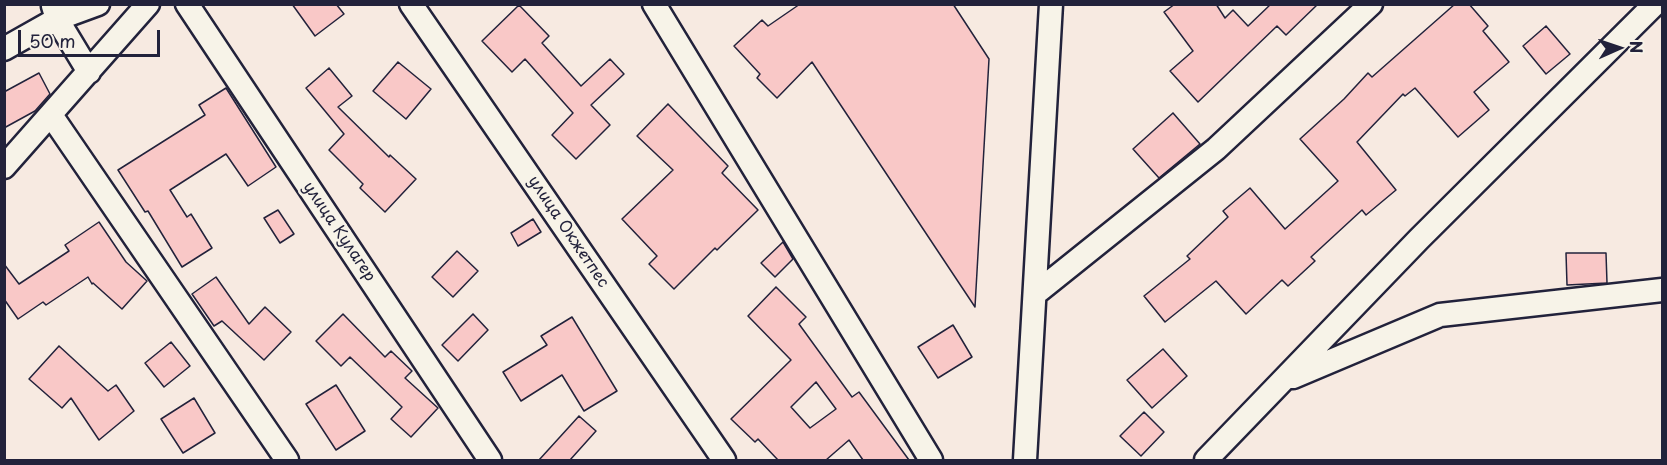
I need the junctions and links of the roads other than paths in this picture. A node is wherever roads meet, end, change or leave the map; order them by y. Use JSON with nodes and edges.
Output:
{"nodes":[{"id":1,"x":98,"y":4,"type":"edge"},
{"id":2,"x":148,"y":4,"type":"edge"},
{"id":3,"x":187,"y":4,"type":"edge"},
{"id":4,"x":411,"y":4,"type":"edge"},
{"id":5,"x":654,"y":4,"type":"edge"},
{"id":6,"x":1051,"y":4,"type":"edge"},
{"id":7,"x":1371,"y":4,"type":"edge"},
{"id":8,"x":1655,"y":4,"type":"edge"},
{"id":9,"x":55,"y":12,"type":"edge"},
{"id":10,"x":4,"y":49,"type":"edge"},
{"id":11,"x":89,"y":72,"type":"junction"},
{"id":12,"x":51,"y":115,"type":"junction"},
{"id":13,"x":4,"y":167,"type":"edge"},
{"id":14,"x":1662,"y":290,"type":"edge"},
{"id":15,"x":1035,"y":294,"type":"junction"},
{"id":16,"x":1283,"y":381,"type":"junction"},
{"id":17,"x":287,"y":460,"type":"edge"},
{"id":18,"x":490,"y":460,"type":"edge"},
{"id":19,"x":724,"y":460,"type":"edge"},
{"id":20,"x":931,"y":460,"type":"edge"},
{"id":21,"x":1025,"y":460,"type":"edge"},
{"id":22,"x":1206,"y":460,"type":"edge"}],
"edges":[{"from":1,"to":9,"type":"street"},
{"from":2,"to":11,"type":"street"},
{"from":3,"to":18,"type":"street","name":"улица Кулагер"},
{"from":4,"to":19,"type":"street","name":"улица Окжетпес"},
{"from":5,"to":20,"type":"street"},
{"from":6,"to":15,"type":"street"},
{"from":7,"to":15,"type":"street"},
{"from":8,"to":16,"type":"street"},
{"from":9,"to":10,"type":"street"},
{"from":9,"to":11,"type":"street"},
{"from":11,"to":12,"type":"street"},
{"from":12,"to":13,"type":"street"},
{"from":12,"to":17,"type":"street"},
{"from":14,"to":16,"type":"street"},
{"from":15,"to":21,"type":"street"},
{"from":16,"to":22,"type":"street"}]}
